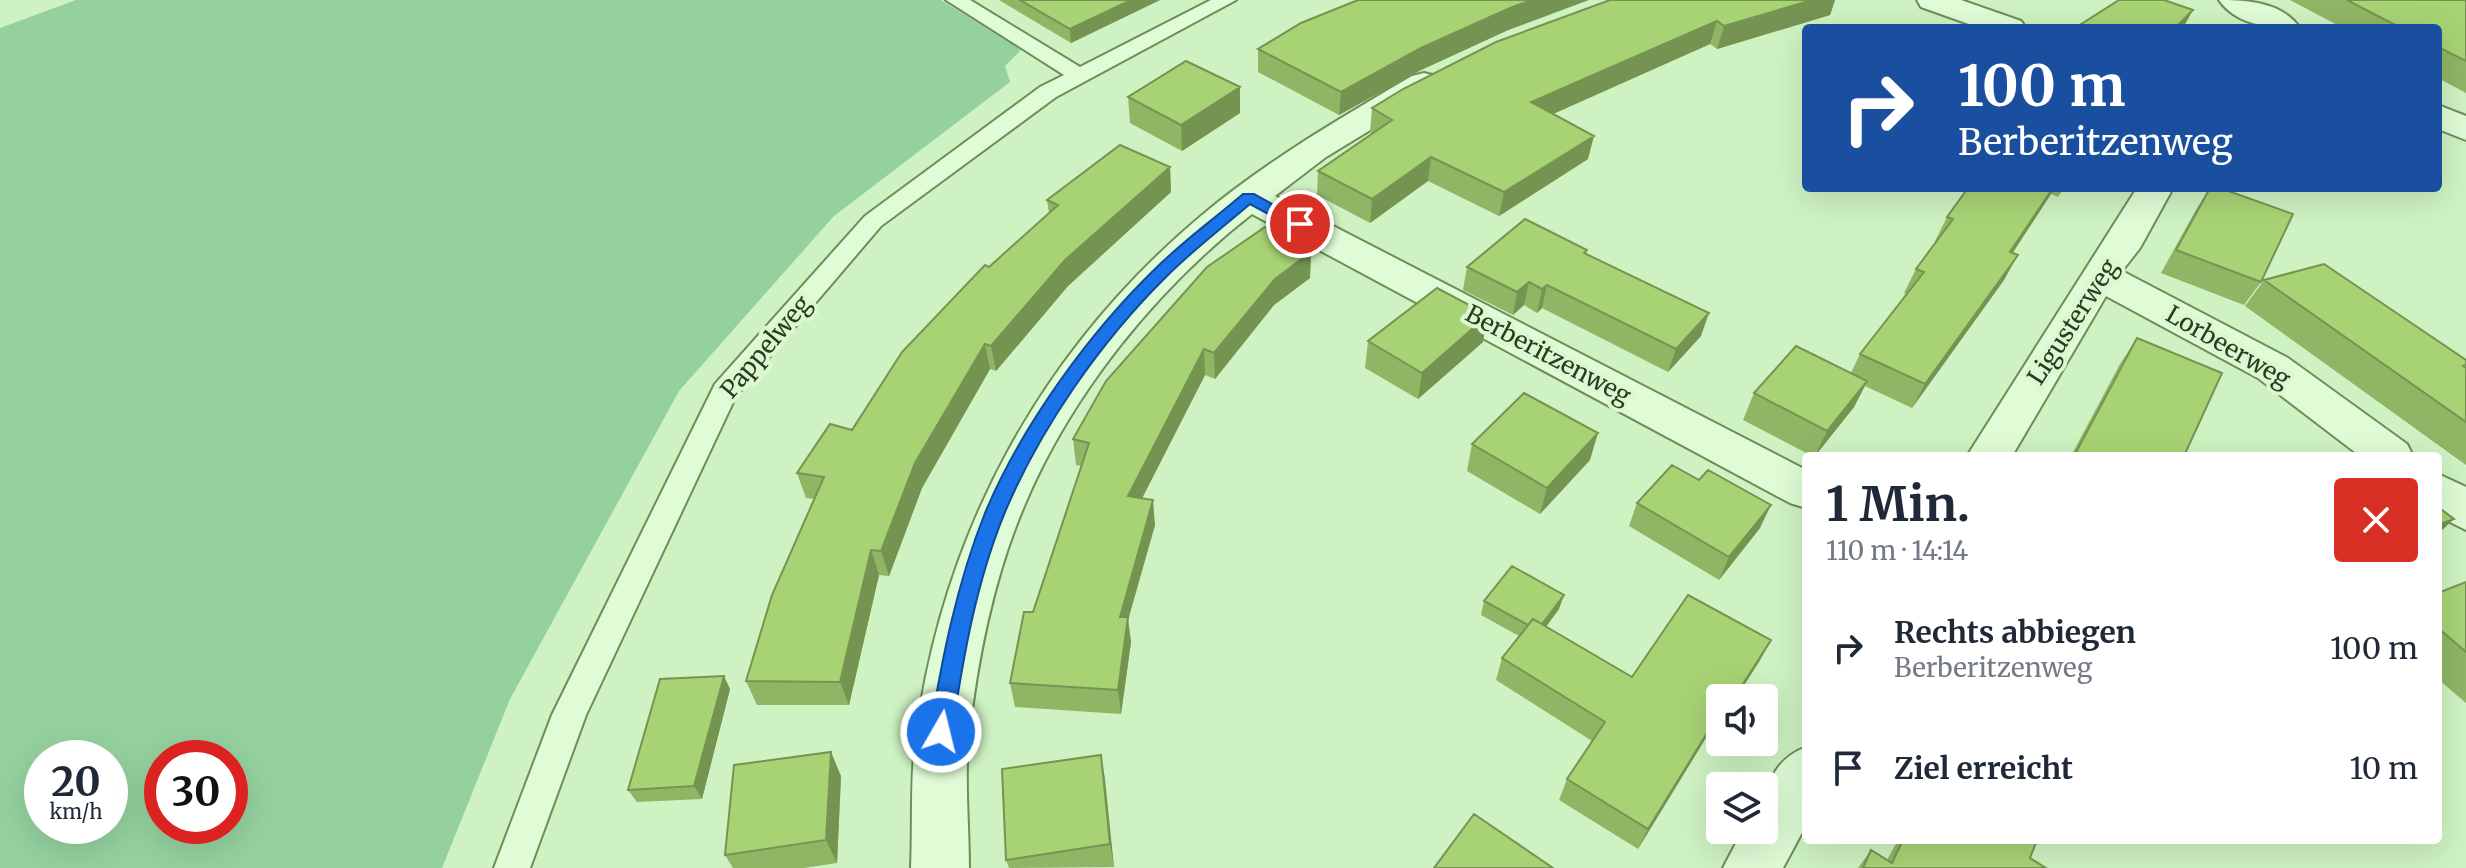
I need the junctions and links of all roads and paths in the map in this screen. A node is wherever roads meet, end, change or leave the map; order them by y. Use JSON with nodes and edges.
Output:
{"nodes":[{"id":1,"x":956,"y":0,"type":"edge"},
{"id":2,"x":1226,"y":0,"type":"edge"},
{"id":3,"x":1932,"y":0,"type":"edge"},
{"id":4,"x":2234,"y":0,"type":"edge"},
{"id":5,"x":1999,"y":24,"type":"edge"},
{"id":6,"x":2275,"y":24,"type":"edge"},
{"id":7,"x":1454,"y":67,"type":"edge"},
{"id":8,"x":1080,"y":76,"type":"junction"},
{"id":9,"x":2442,"y":117,"type":"edge"},
{"id":10,"x":2466,"y":130,"type":"edge"},
{"id":11,"x":2153,"y":192,"type":"edge"},
{"id":12,"x":1248,"y":197,"type":"junction"},
{"id":13,"x":2098,"y":275,"type":"junction"},
{"id":14,"x":1991,"y":452,"type":"edge"},
{"id":15,"x":2386,"y":452,"type":"edge"},
{"id":16,"x":1802,"y":489,"type":"edge"},
{"id":17,"x":2442,"y":494,"type":"edge"},
{"id":18,"x":2466,"y":512,"type":"edge"},
{"id":19,"x":1802,"y":779,"type":"edge"},
{"id":20,"x":512,"y":868,"type":"edge"},
{"id":21,"x":940,"y":868,"type":"edge"},
{"id":22,"x":1752,"y":868,"type":"edge"}],
"edges":[{"from":1,"to":8,"type":"lane"},
{"from":2,"to":8,"type":"lane","name":"Pappelweg"},
{"from":3,"to":5,"type":"street"},
{"from":4,"to":6,"type":"street"},
{"from":7,"to":12,"type":"street"},
{"from":8,"to":20,"type":"lane","name":"Pappelweg"},
{"from":9,"to":10,"type":"street"},
{"from":11,"to":13,"type":"street","name":"Ligusterweg"},
{"from":12,"to":16,"type":"street","name":"Berberitzenweg"},
{"from":12,"to":21,"type":"street"},
{"from":13,"to":14,"type":"street","name":"Ligusterweg"},
{"from":13,"to":15,"type":"street","name":"Lorbeerweg"},
{"from":17,"to":18,"type":"street"},
{"from":19,"to":22,"type":"street"}]}
